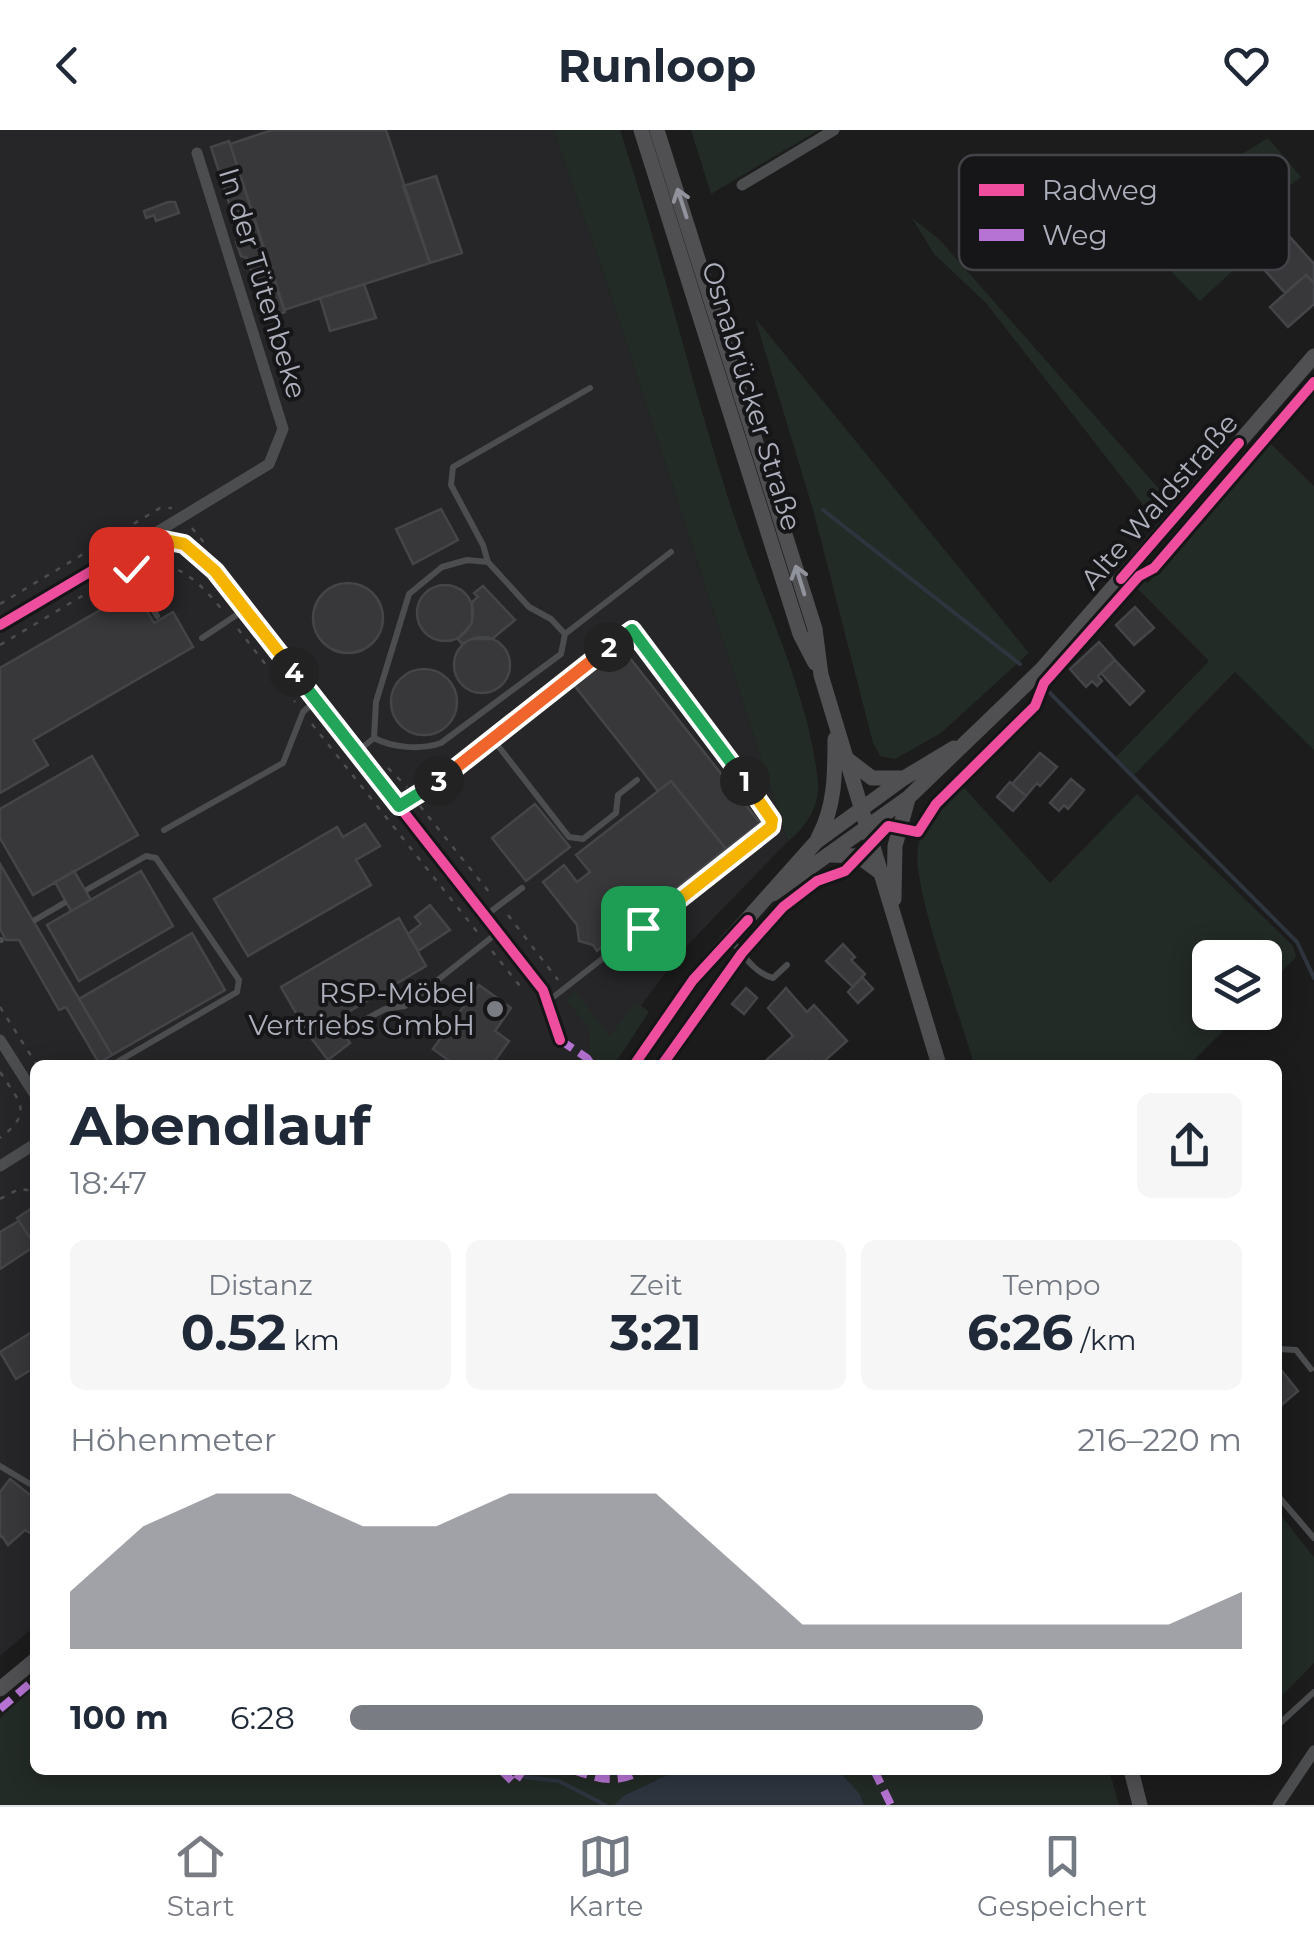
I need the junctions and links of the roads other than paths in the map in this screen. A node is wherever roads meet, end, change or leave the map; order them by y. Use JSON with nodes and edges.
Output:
{"nodes":[{"id":1,"x":641,"y":130,"type":"edge"},
{"id":2,"x":658,"y":130,"type":"edge"},
{"id":3,"x":834,"y":130,"type":"edge"},
{"id":4,"x":197,"y":153,"type":"dead end"},
{"id":5,"x":742,"y":185,"type":"dead end"},
{"id":6,"x":1314,"y":356,"type":"edge"},
{"id":7,"x":590,"y":388,"type":"dead end"},
{"id":8,"x":149,"y":537,"type":"junction"},
{"id":9,"x":671,"y":552,"type":"dead end"},
{"id":10,"x":118,"y":555,"type":"junction"},
{"id":11,"x":488,"y":562,"type":"junction"},
{"id":12,"x":245,"y":609,"type":"junction"},
{"id":13,"x":158,"y":616,"type":"dead end"},
{"id":14,"x":0,"y":625,"type":"edge"},
{"id":15,"x":565,"y":634,"type":"junction"},
{"id":16,"x":202,"y":638,"type":"dead end"},
{"id":17,"x":821,"y":675,"type":"junction"},
{"id":18,"x":316,"y":700,"type":"junction"},
{"id":19,"x":834,"y":720,"type":"junction"},
{"id":20,"x":374,"y":738,"type":"junction"},
{"id":21,"x":492,"y":738,"type":"junction"},
{"id":22,"x":963,"y":742,"type":"junction"},
{"id":23,"x":356,"y":752,"type":"junction"},
{"id":24,"x":846,"y":759,"type":"junction"},
{"id":25,"x":904,"y":778,"type":"junction"},
{"id":26,"x":637,"y":780,"type":"dead end"},
{"id":27,"x":909,"y":797,"type":"junction"},
{"id":28,"x":399,"y":806,"type":"junction"},
{"id":29,"x":861,"y":808,"type":"junction"},
{"id":30,"x":868,"y":826,"type":"junction"},
{"id":31,"x":164,"y":830,"type":"dead end"},
{"id":32,"x":816,"y":842,"type":"junction"},
{"id":33,"x":831,"y":855,"type":"junction"},
{"id":34,"x":882,"y":874,"type":"junction"},
{"id":35,"x":522,"y":888,"type":"dead end"},
{"id":36,"x":88,"y":889,"type":"dead end"},
{"id":37,"x":773,"y":894,"type":"junction"},
{"id":38,"x":64,"y":903,"type":"dead end"},
{"id":39,"x":894,"y":912,"type":"junction"},
{"id":40,"x":485,"y":916,"type":"junction"},
{"id":41,"x":34,"y":920,"type":"dead end"},
{"id":42,"x":498,"y":932,"type":"junction"},
{"id":43,"x":730,"y":939,"type":"junction"},
{"id":44,"x":787,"y":965,"type":"dead end"},
{"id":45,"x":546,"y":1003,"type":"junction"},
{"id":46,"x":355,"y":1025,"type":"dead end"},
{"id":47,"x":0,"y":1040,"type":"edge"},
{"id":48,"x":560,"y":1040,"type":"dead end"},
{"id":49,"x":121,"y":1060,"type":"edge"},
{"id":50,"x":638,"y":1060,"type":"edge"},
{"id":51,"x":938,"y":1060,"type":"edge"},
{"id":52,"x":30,"y":1087,"type":"edge"},
{"id":53,"x":30,"y":1147,"type":"edge"},
{"id":54,"x":0,"y":1166,"type":"edge"},
{"id":55,"x":1282,"y":1348,"type":"edge"},
{"id":56,"x":1311,"y":1369,"type":"dead end"},
{"id":57,"x":0,"y":1466,"type":"edge"},
{"id":58,"x":30,"y":1483,"type":"edge"},
{"id":59,"x":1282,"y":1501,"type":"edge"},
{"id":60,"x":1314,"y":1538,"type":"edge"},
{"id":61,"x":30,"y":1664,"type":"edge"},
{"id":62,"x":0,"y":1689,"type":"edge"},
{"id":63,"x":1314,"y":1692,"type":"edge"},
{"id":64,"x":1282,"y":1722,"type":"edge"},
{"id":65,"x":1314,"y":1751,"type":"edge"},
{"id":66,"x":1132,"y":1775,"type":"edge"},
{"id":67,"x":1140,"y":1805,"type":"edge"},
{"id":68,"x":1278,"y":1805,"type":"edge"}],
"edges":[{"from":1,"to":17,"type":"main road","name":"Osnabrücker Straße"},
{"from":17,"to":2,"type":"main road","name":"Osnabrücker Straße","one_way":true},
{"from":3,"to":5,"type":"street"},
{"from":4,"to":8,"type":"street","name":"In der Tütenbeke"},
{"from":6,"to":22,"type":"main road","name":"Alte Waldstraße"},
{"from":7,"to":11,"type":"lane"},
{"from":8,"to":10,"type":"street","name":"In der Tütenbeke"},
{"from":8,"to":12,"type":"street"},
{"from":9,"to":15,"type":"lane"},
{"from":10,"to":13,"type":"lane"},
{"from":10,"to":14,"type":"street","name":"In der Tütenbeke"},
{"from":11,"to":15,"type":"lane"},
{"from":11,"to":20,"type":"lane"},
{"from":12,"to":16,"type":"lane"},
{"from":12,"to":18,"type":"street"},
{"from":15,"to":20,"type":"lane"},
{"from":17,"to":19,"type":"main road","name":"Osnabrücker Straße"},
{"from":18,"to":23,"type":"street"},
{"from":18,"to":31,"type":"lane"},
{"from":19,"to":24,"type":"main road","name":"Osnabrücker Straße"},
{"from":19,"to":32,"type":"main road"},
{"from":20,"to":23,"type":"lane"},
{"from":21,"to":26,"type":"lane"},
{"from":21,"to":28,"type":"lane"},
{"from":21,"to":45,"type":"lane"},
{"from":22,"to":25,"type":"main road","name":"Alte Waldstraße"},
{"from":22,"to":27,"type":"main road","name":"Alte Waldstraße"},
{"from":23,"to":28,"type":"street"},
{"from":24,"to":25,"type":"main road"},
{"from":24,"to":29,"type":"main road","name":"Osnabrücker Straße"},
{"from":25,"to":29,"type":"main road","name":"Alte Waldstraße"},
{"from":27,"to":30,"type":"main road","name":"Alte Waldstraße"},
{"from":27,"to":39,"type":"main road"},
{"from":28,"to":40,"type":"street"},
{"from":29,"to":30,"type":"main road","name":"Osnabrücker Straße"},
{"from":29,"to":32,"type":"main road","name":"Alte Waldstraße"},
{"from":30,"to":33,"type":"main road","name":"Alte Waldstraße"},
{"from":30,"to":34,"type":"main road","name":"Osnabrücker Straße"},
{"from":32,"to":37,"type":"main road","name":"Alte Waldstraße"},
{"from":33,"to":34,"type":"main road"},
{"from":33,"to":37,"type":"main road","name":"Alte Waldstraße"},
{"from":34,"to":39,"type":"main road","name":"Osnabrücker Straße"},
{"from":35,"to":40,"type":"lane"},
{"from":36,"to":49,"type":"lane"},
{"from":37,"to":43,"type":"main road","name":"Alte Waldstraße"},
{"from":38,"to":41,"type":"lane"},
{"from":39,"to":51,"type":"main road","name":"Osnabrücker Straße"},
{"from":40,"to":42,"type":"street"},
{"from":42,"to":45,"type":"street"},
{"from":42,"to":46,"type":"lane"},
{"from":43,"to":44,"type":"lane"},
{"from":43,"to":50,"type":"main road","name":"Alte Waldstraße"},
{"from":45,"to":48,"type":"street"},
{"from":47,"to":52,"type":"street"},
{"from":53,"to":54,"type":"street"},
{"from":55,"to":56,"type":"lane"},
{"from":57,"to":58,"type":"lane"},
{"from":59,"to":60,"type":"lane"},
{"from":61,"to":62,"type":"main road"},
{"from":63,"to":64,"type":"lane"},
{"from":65,"to":68,"type":"street"},
{"from":66,"to":67,"type":"main road"}]}
